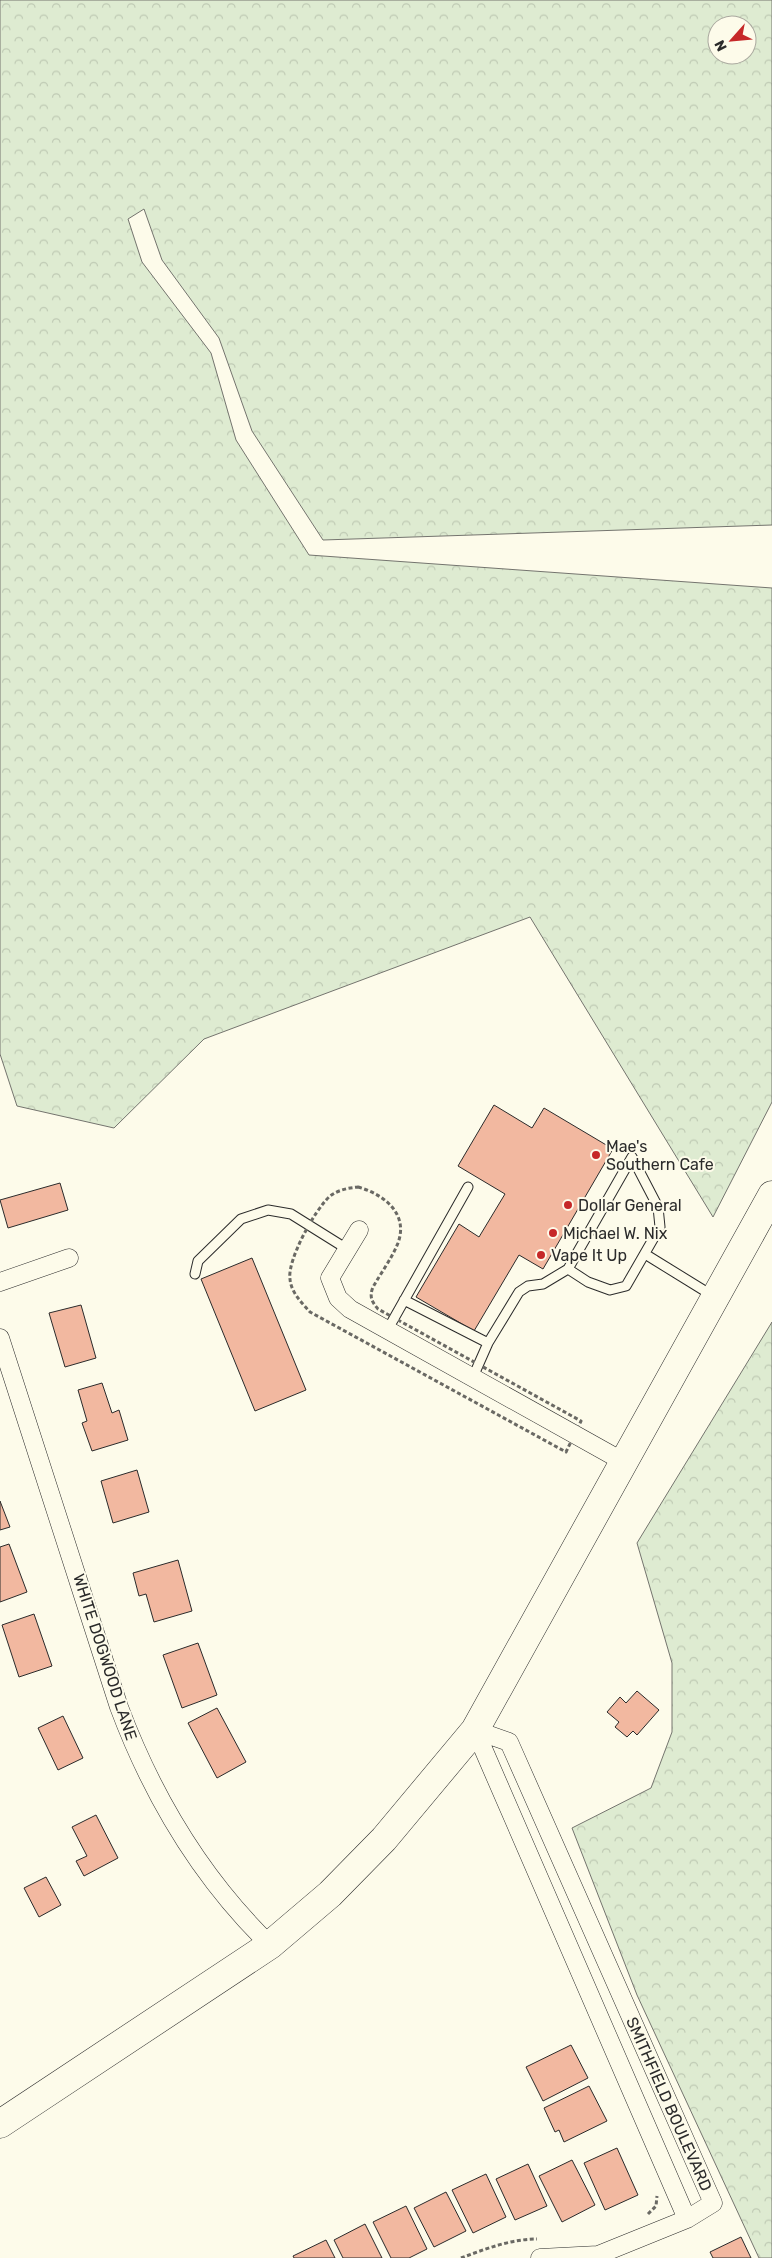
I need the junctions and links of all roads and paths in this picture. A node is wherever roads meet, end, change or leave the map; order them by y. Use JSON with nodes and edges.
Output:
{"nodes":[{"id":1,"x":468,"y":1188,"type":"dead end"},
{"id":2,"x":772,"y":1195,"type":"edge"},
{"id":3,"x":358,"y":1230,"type":"dead end"},
{"id":4,"x":347,"y":1249,"type":"junction"},
{"id":5,"x":645,"y":1254,"type":"junction"},
{"id":6,"x":70,"y":1258,"type":"dead end"},
{"id":7,"x":568,"y":1269,"type":"junction"},
{"id":8,"x":195,"y":1274,"type":"dead end"},
{"id":9,"x":0,"y":1282,"type":"edge"},
{"id":10,"x":715,"y":1297,"type":"junction"},
{"id":11,"x":404,"y":1300,"type":"junction"},
{"id":12,"x":388,"y":1330,"type":"junction"},
{"id":13,"x":0,"y":1338,"type":"edge"},
{"id":14,"x":488,"y":1344,"type":"junction"},
{"id":15,"x":473,"y":1377,"type":"junction"},
{"id":16,"x":624,"y":1462,"type":"junction"},
{"id":17,"x":475,"y":1730,"type":"junction"},
{"id":18,"x":270,"y":1945,"type":"junction"},
{"id":19,"x":0,"y":2124,"type":"edge"},
{"id":20,"x":657,"y":2193,"type":"dead end"},
{"id":21,"x":645,"y":2217,"type":"dead end"},
{"id":22,"x":687,"y":2219,"type":"junction"},
{"id":23,"x":543,"y":2239,"type":"dead end"},
{"id":24,"x":461,"y":2258,"type":"edge"},
{"id":25,"x":540,"y":2258,"type":"edge"}],
"edges":[{"from":1,"to":11,"type":"lane"},
{"from":2,"to":10,"type":"highway"},
{"from":3,"to":4,"type":"street"},
{"from":4,"to":8,"type":"lane"},
{"from":4,"to":12,"type":"street"},
{"from":5,"to":7,"type":"lane"},
{"from":5,"to":7,"type":"lane"},
{"from":5,"to":10,"type":"lane"},
{"from":6,"to":9,"type":"street"},
{"from":7,"to":14,"type":"lane"},
{"from":10,"to":16,"type":"highway"},
{"from":11,"to":12,"type":"lane"},
{"from":11,"to":14,"type":"lane"},
{"from":12,"to":15,"type":"street"},
{"from":13,"to":18,"type":"street","name":"WHITE DOGWOOD LANE"},
{"from":14,"to":15,"type":"lane"},
{"from":15,"to":16,"type":"street"},
{"from":16,"to":17,"type":"highway"},
{"from":17,"to":18,"type":"highway"},
{"from":17,"to":22,"type":"street","name":"SMITHFIELD BOULEVARD"},
{"from":17,"to":22,"type":"street","name":"SMITHFIELD BOULEVARD"},
{"from":18,"to":19,"type":"highway"},
{"from":20,"to":21,"type":"path"},
{"from":22,"to":25,"type":"street"},
{"from":23,"to":24,"type":"path"}]}
